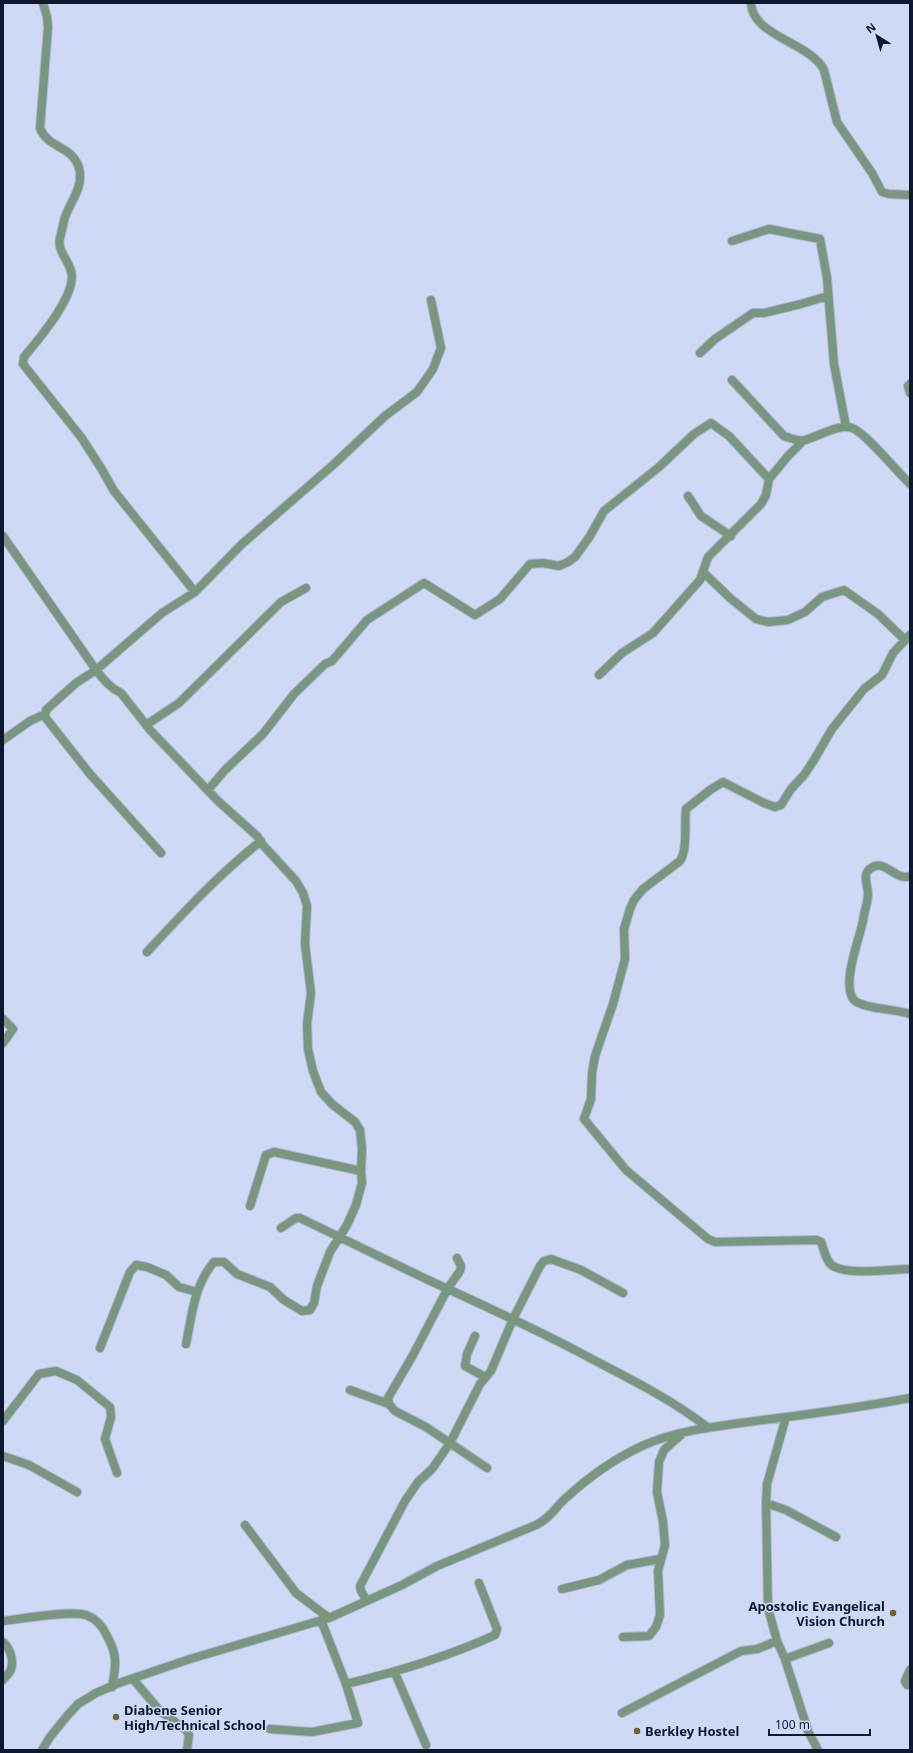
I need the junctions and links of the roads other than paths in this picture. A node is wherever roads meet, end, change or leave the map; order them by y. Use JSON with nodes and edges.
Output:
{"nodes":[{"id":1,"x":43,"y":3,"type":"edge"},
{"id":2,"x":751,"y":3,"type":"edge"},
{"id":3,"x":910,"y":195,"type":"edge"},
{"id":4,"x":732,"y":242,"type":"dead end"},
{"id":5,"x":828,"y":296,"type":"junction"},
{"id":6,"x":430,"y":300,"type":"dead end"},
{"id":7,"x":700,"y":353,"type":"dead end"},
{"id":8,"x":732,"y":380,"type":"dead end"},
{"id":9,"x":910,"y":384,"type":"edge"},
{"id":10,"x":910,"y":394,"type":"edge"},
{"id":11,"x":846,"y":427,"type":"junction"},
{"id":12,"x":803,"y":441,"type":"junction"},
{"id":13,"x":769,"y":479,"type":"junction"},
{"id":14,"x":910,"y":484,"type":"edge"},
{"id":15,"x":688,"y":496,"type":"dead end"},
{"id":16,"x":3,"y":536,"type":"edge"},
{"id":17,"x":731,"y":536,"type":"junction"},
{"id":18,"x":703,"y":572,"type":"junction"},
{"id":19,"x":306,"y":588,"type":"dead end"},
{"id":20,"x":195,"y":592,"type":"junction"},
{"id":21,"x":908,"y":637,"type":"edge"},
{"id":22,"x":96,"y":670,"type":"junction"},
{"id":23,"x":599,"y":675,"type":"dead end"},
{"id":24,"x":44,"y":714,"type":"junction"},
{"id":25,"x":146,"y":725,"type":"junction"},
{"id":26,"x":3,"y":740,"type":"edge"},
{"id":27,"x":208,"y":790,"type":"junction"},
{"id":28,"x":260,"y":841,"type":"junction"},
{"id":29,"x":161,"y":852,"type":"dead end"},
{"id":30,"x":910,"y":876,"type":"edge"},
{"id":31,"x":147,"y":952,"type":"dead end"},
{"id":32,"x":910,"y":1014,"type":"edge"},
{"id":33,"x":3,"y":1019,"type":"edge"},
{"id":34,"x":3,"y":1043,"type":"edge"},
{"id":35,"x":361,"y":1171,"type":"junction"},
{"id":36,"x":250,"y":1206,"type":"dead end"},
{"id":37,"x":281,"y":1228,"type":"dead end"},
{"id":38,"x":340,"y":1237,"type":"junction"},
{"id":39,"x":457,"y":1258,"type":"dead end"},
{"id":40,"x":910,"y":1269,"type":"edge"},
{"id":41,"x":448,"y":1288,"type":"junction"},
{"id":42,"x":197,"y":1292,"type":"junction"},
{"id":43,"x":623,"y":1293,"type":"dead end"},
{"id":44,"x":513,"y":1318,"type":"junction"},
{"id":45,"x":475,"y":1336,"type":"dead end"},
{"id":46,"x":186,"y":1344,"type":"dead end"},
{"id":47,"x":100,"y":1348,"type":"dead end"},
{"id":48,"x":485,"y":1377,"type":"junction"},
{"id":49,"x":350,"y":1390,"type":"dead end"},
{"id":50,"x":910,"y":1398,"type":"edge"},
{"id":51,"x":389,"y":1404,"type":"junction"},
{"id":52,"x":786,"y":1418,"type":"junction"},
{"id":53,"x":3,"y":1421,"type":"edge"},
{"id":54,"x":707,"y":1427,"type":"junction"},
{"id":55,"x":684,"y":1432,"type":"junction"},
{"id":56,"x":450,"y":1443,"type":"junction"},
{"id":57,"x":3,"y":1456,"type":"edge"},
{"id":58,"x":487,"y":1468,"type":"dead end"},
{"id":59,"x":117,"y":1473,"type":"dead end"},
{"id":60,"x":76,"y":1492,"type":"dead end"},
{"id":61,"x":766,"y":1503,"type":"junction"},
{"id":62,"x":245,"y":1525,"type":"dead end"},
{"id":63,"x":836,"y":1537,"type":"dead end"},
{"id":64,"x":660,"y":1560,"type":"junction"},
{"id":65,"x":479,"y":1583,"type":"dead end"},
{"id":66,"x":562,"y":1589,"type":"dead end"},
{"id":67,"x":367,"y":1601,"type":"junction"},
{"id":68,"x":325,"y":1619,"type":"junction"},
{"id":69,"x":3,"y":1621,"type":"edge"},
{"id":70,"x":623,"y":1637,"type":"dead end"},
{"id":71,"x":777,"y":1641,"type":"junction"},
{"id":72,"x":3,"y":1642,"type":"edge"},
{"id":73,"x":829,"y":1643,"type":"dead end"},
{"id":74,"x":785,"y":1659,"type":"junction"},
{"id":75,"x":910,"y":1670,"type":"edge"},
{"id":76,"x":395,"y":1673,"type":"junction"},
{"id":77,"x":133,"y":1679,"type":"junction"},
{"id":78,"x":3,"y":1680,"type":"edge"},
{"id":79,"x":346,"y":1684,"type":"junction"},
{"id":80,"x":910,"y":1685,"type":"edge"},
{"id":81,"x":112,"y":1687,"type":"junction"},
{"id":82,"x":622,"y":1713,"type":"dead end"},
{"id":83,"x":270,"y":1729,"type":"dead end"},
{"id":84,"x":426,"y":1745,"type":"dead end"},
{"id":85,"x":42,"y":1750,"type":"edge"},
{"id":86,"x":187,"y":1750,"type":"edge"},
{"id":87,"x":818,"y":1750,"type":"edge"}],
"edges":[{"from":1,"to":20,"type":"street"},
{"from":2,"to":3,"type":"street"},
{"from":4,"to":5,"type":"street"},
{"from":5,"to":7,"type":"street"},
{"from":5,"to":11,"type":"street"},
{"from":6,"to":20,"type":"street"},
{"from":8,"to":12,"type":"street"},
{"from":9,"to":10,"type":"street"},
{"from":11,"to":12,"type":"street"},
{"from":11,"to":14,"type":"street"},
{"from":12,"to":13,"type":"street"},
{"from":13,"to":17,"type":"street"},
{"from":13,"to":27,"type":"street"},
{"from":15,"to":17,"type":"street"},
{"from":16,"to":22,"type":"street"},
{"from":17,"to":18,"type":"street"},
{"from":18,"to":21,"type":"street"},
{"from":18,"to":23,"type":"street"},
{"from":19,"to":25,"type":"street"},
{"from":20,"to":22,"type":"street"},
{"from":21,"to":40,"type":"street"},
{"from":22,"to":24,"type":"street"},
{"from":22,"to":25,"type":"street"},
{"from":24,"to":26,"type":"street"},
{"from":24,"to":29,"type":"street"},
{"from":25,"to":27,"type":"street"},
{"from":27,"to":28,"type":"street"},
{"from":28,"to":31,"type":"street"},
{"from":28,"to":35,"type":"street"},
{"from":30,"to":32,"type":"street"},
{"from":33,"to":34,"type":"street"},
{"from":35,"to":36,"type":"street"},
{"from":35,"to":38,"type":"street"},
{"from":37,"to":38,"type":"street"},
{"from":38,"to":41,"type":"street"},
{"from":38,"to":42,"type":"street"},
{"from":39,"to":41,"type":"street"},
{"from":41,"to":44,"type":"street"},
{"from":41,"to":51,"type":"street"},
{"from":42,"to":46,"type":"street"},
{"from":42,"to":47,"type":"street"},
{"from":43,"to":44,"type":"street"},
{"from":44,"to":48,"type":"street"},
{"from":44,"to":54,"type":"street"},
{"from":45,"to":48,"type":"street"},
{"from":48,"to":56,"type":"street"},
{"from":49,"to":51,"type":"street"},
{"from":50,"to":52,"type":"street"},
{"from":51,"to":56,"type":"street"},
{"from":52,"to":54,"type":"street"},
{"from":52,"to":61,"type":"street"},
{"from":53,"to":59,"type":"street"},
{"from":54,"to":55,"type":"street"},
{"from":55,"to":64,"type":"street"},
{"from":55,"to":67,"type":"street"},
{"from":56,"to":58,"type":"street"},
{"from":56,"to":67,"type":"street"},
{"from":57,"to":60,"type":"street"},
{"from":61,"to":63,"type":"street"},
{"from":61,"to":71,"type":"street"},
{"from":62,"to":68,"type":"street"},
{"from":64,"to":66,"type":"street"},
{"from":64,"to":70,"type":"street"},
{"from":65,"to":76,"type":"street"},
{"from":67,"to":68,"type":"street"},
{"from":68,"to":77,"type":"street"},
{"from":68,"to":79,"type":"street"},
{"from":69,"to":81,"type":"street"},
{"from":71,"to":74,"type":"street"},
{"from":71,"to":82,"type":"street"},
{"from":72,"to":78,"type":"street"},
{"from":73,"to":74,"type":"street"},
{"from":74,"to":87,"type":"street"},
{"from":75,"to":80,"type":"street"},
{"from":76,"to":79,"type":"street"},
{"from":76,"to":84,"type":"street"},
{"from":77,"to":81,"type":"street"},
{"from":77,"to":86,"type":"street"},
{"from":79,"to":83,"type":"street"},
{"from":81,"to":85,"type":"street"}]}
